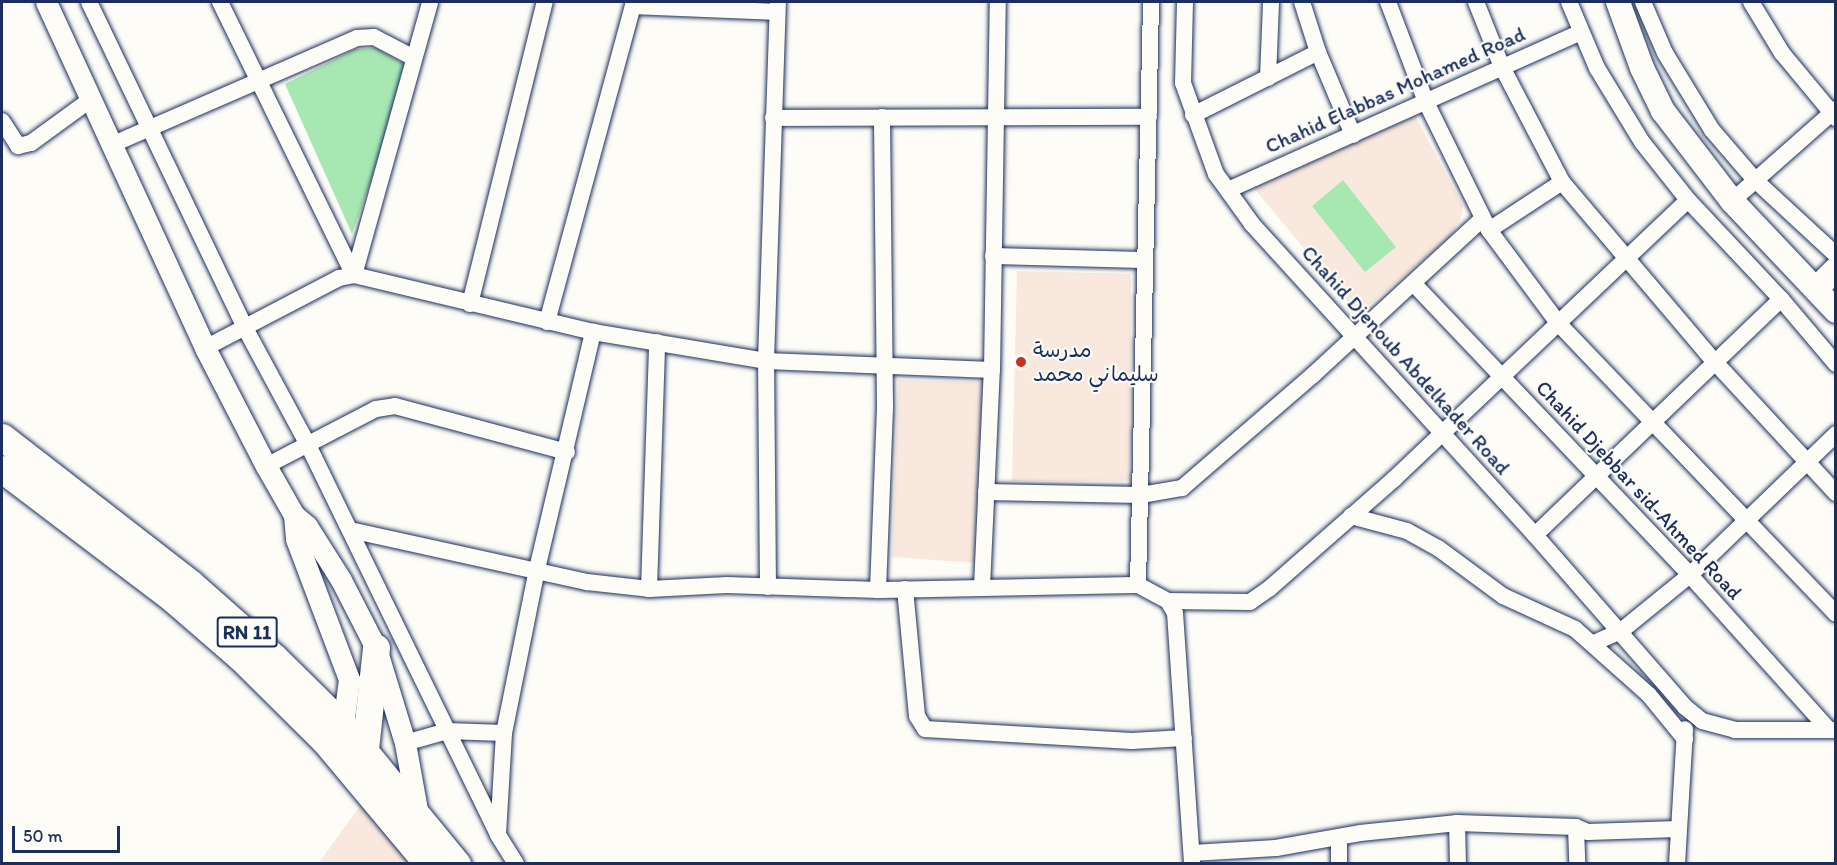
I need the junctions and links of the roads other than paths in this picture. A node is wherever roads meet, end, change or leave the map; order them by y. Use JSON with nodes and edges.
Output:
{"nodes":[{"id":1,"x":46,"y":2,"type":"edge"},
{"id":2,"x":89,"y":2,"type":"edge"},
{"id":3,"x":430,"y":2,"type":"edge"},
{"id":4,"x":545,"y":2,"type":"edge"},
{"id":5,"x":998,"y":2,"type":"edge"},
{"id":6,"x":1151,"y":2,"type":"edge"},
{"id":7,"x":1185,"y":2,"type":"edge"},
{"id":8,"x":1271,"y":2,"type":"edge"},
{"id":9,"x":1302,"y":2,"type":"edge"},
{"id":10,"x":1388,"y":2,"type":"edge"},
{"id":11,"x":1476,"y":2,"type":"edge"},
{"id":12,"x":1569,"y":2,"type":"edge"},
{"id":13,"x":1618,"y":2,"type":"edge"},
{"id":14,"x":1643,"y":2,"type":"edge"},
{"id":15,"x":1751,"y":2,"type":"edge"},
{"id":16,"x":225,"y":4,"type":"edge"},
{"id":17,"x":633,"y":4,"type":"edge"},
{"id":18,"x":778,"y":7,"type":"edge"},
{"id":19,"x":1581,"y":32,"type":"junction"},
{"id":20,"x":1318,"y":52,"type":"junction"},
{"id":21,"x":414,"y":58,"type":"junction"},
{"id":22,"x":1502,"y":67,"type":"junction"},
{"id":23,"x":1268,"y":78,"type":"junction"},
{"id":24,"x":259,"y":81,"type":"junction"},
{"id":25,"x":90,"y":100,"type":"junction"},
{"id":26,"x":1426,"y":102,"type":"junction"},
{"id":27,"x":1834,"y":113,"type":"edge"},
{"id":28,"x":1193,"y":115,"type":"junction"},
{"id":29,"x":997,"y":116,"type":"junction"},
{"id":30,"x":882,"y":117,"type":"junction"},
{"id":31,"x":1149,"y":117,"type":"junction"},
{"id":32,"x":773,"y":118,"type":"junction"},
{"id":33,"x":2,"y":121,"type":"edge"},
{"id":34,"x":148,"y":127,"type":"junction"},
{"id":35,"x":1353,"y":135,"type":"junction"},
{"id":36,"x":111,"y":145,"type":"junction"},
{"id":37,"x":1755,"y":180,"type":"junction"},
{"id":38,"x":1562,"y":182,"type":"junction"},
{"id":39,"x":1228,"y":190,"type":"junction"},
{"id":40,"x":1688,"y":200,"type":"junction"},
{"id":41,"x":1732,"y":201,"type":"junction"},
{"id":42,"x":1486,"y":225,"type":"junction"},
{"id":43,"x":1833,"y":247,"type":"edge"},
{"id":44,"x":993,"y":256,"type":"junction"},
{"id":45,"x":1624,"y":259,"type":"junction"},
{"id":46,"x":1143,"y":261,"type":"junction"},
{"id":47,"x":1836,"y":269,"type":"edge"},
{"id":48,"x":354,"y":275,"type":"junction"},
{"id":49,"x":1413,"y":283,"type":"junction"},
{"id":50,"x":1816,"y":289,"type":"junction"},
{"id":51,"x":1781,"y":299,"type":"junction"},
{"id":52,"x":470,"y":304,"type":"junction"},
{"id":53,"x":1836,"y":311,"type":"edge"},
{"id":54,"x":547,"y":322,"type":"junction"},
{"id":55,"x":1558,"y":323,"type":"junction"},
{"id":56,"x":244,"y":326,"type":"junction"},
{"id":57,"x":593,"y":332,"type":"junction"},
{"id":58,"x":1354,"y":337,"type":"junction"},
{"id":59,"x":657,"y":342,"type":"junction"},
{"id":60,"x":206,"y":348,"type":"junction"},
{"id":61,"x":766,"y":361,"type":"junction"},
{"id":62,"x":1714,"y":361,"type":"junction"},
{"id":63,"x":883,"y":363,"type":"junction"},
{"id":64,"x":1836,"y":364,"type":"edge"},
{"id":65,"x":992,"y":370,"type":"junction"},
{"id":66,"x":1501,"y":376,"type":"junction"},
{"id":67,"x":1652,"y":422,"type":"junction"},
{"id":68,"x":1442,"y":432,"type":"junction"},
{"id":69,"x":1836,"y":434,"type":"edge"},
{"id":70,"x":2,"y":437,"type":"edge"},
{"id":71,"x":308,"y":445,"type":"junction"},
{"id":72,"x":567,"y":452,"type":"junction"},
{"id":73,"x":1806,"y":462,"type":"junction"},
{"id":74,"x":266,"y":466,"type":"junction"},
{"id":75,"x":2,"y":470,"type":"edge"},
{"id":76,"x":1596,"y":476,"type":"junction"},
{"id":77,"x":986,"y":492,"type":"junction"},
{"id":78,"x":1836,"y":494,"type":"edge"},
{"id":79,"x":1141,"y":495,"type":"junction"},
{"id":80,"x":294,"y":515,"type":"junction"},
{"id":81,"x":1351,"y":516,"type":"junction"},
{"id":82,"x":1747,"y":520,"type":"junction"},
{"id":83,"x":350,"y":530,"type":"junction"},
{"id":84,"x":1535,"y":535,"type":"junction"},
{"id":85,"x":537,"y":569,"type":"junction"},
{"id":86,"x":1690,"y":575,"type":"junction"},
{"id":87,"x":1138,"y":585,"type":"junction"},
{"id":88,"x":768,"y":586,"type":"junction"},
{"id":89,"x":982,"y":587,"type":"junction"},
{"id":90,"x":905,"y":589,"type":"junction"},
{"id":91,"x":649,"y":590,"type":"junction"},
{"id":92,"x":878,"y":590,"type":"junction"},
{"id":93,"x":1168,"y":601,"type":"junction"},
{"id":94,"x":1836,"y":614,"type":"edge"},
{"id":95,"x":1621,"y":631,"type":"junction"},
{"id":96,"x":1594,"y":643,"type":"junction"},
{"id":97,"x":376,"y":648,"type":"junction"},
{"id":98,"x":1685,"y":707,"type":"junction"},
{"id":99,"x":343,"y":724,"type":"junction"},
{"id":100,"x":1832,"y":730,"type":"edge"},
{"id":101,"x":447,"y":731,"type":"junction"},
{"id":102,"x":504,"y":733,"type":"junction"},
{"id":103,"x":1184,"y":738,"type":"junction"},
{"id":104,"x":1685,"y":739,"type":"junction"},
{"id":105,"x":405,"y":743,"type":"junction"},
{"id":106,"x":365,"y":749,"type":"junction"},
{"id":107,"x":417,"y":810,"type":"junction"},
{"id":108,"x":1457,"y":823,"type":"junction"},
{"id":109,"x":1576,"y":827,"type":"junction"},
{"id":110,"x":1678,"y":829,"type":"junction"},
{"id":111,"x":498,"y":835,"type":"junction"},
{"id":112,"x":1339,"y":838,"type":"junction"},
{"id":113,"x":1192,"y":858,"type":"edge"},
{"id":114,"x":428,"y":864,"type":"edge"},
{"id":115,"x":457,"y":864,"type":"edge"},
{"id":116,"x":516,"y":864,"type":"edge"},
{"id":117,"x":1339,"y":864,"type":"edge"},
{"id":118,"x":1458,"y":864,"type":"edge"},
{"id":119,"x":1577,"y":864,"type":"edge"},
{"id":120,"x":1677,"y":864,"type":"edge"}],
"edges":[{"from":1,"to":25,"type":"street"},
{"from":2,"to":34,"type":"street"},
{"from":3,"to":21,"type":"street"},
{"from":4,"to":52,"type":"street"},
{"from":5,"to":29,"type":"street"},
{"from":6,"to":31,"type":"street"},
{"from":7,"to":28,"type":"street","name":"Chahid Djenoub Abdelkader Road"},
{"from":8,"to":23,"type":"street"},
{"from":9,"to":20,"type":"street"},
{"from":10,"to":26,"type":"street"},
{"from":11,"to":22,"type":"street"},
{"from":12,"to":19,"type":"street"},
{"from":13,"to":41,"type":"main road"},
{"from":14,"to":37,"type":"street"},
{"from":15,"to":27,"type":"street"},
{"from":16,"to":24,"type":"street"},
{"from":17,"to":18,"type":"street"},
{"from":17,"to":54,"type":"street"},
{"from":18,"to":32,"type":"street"},
{"from":19,"to":22,"type":"street","name":"Chahid Elabbas Mohamed Road"},
{"from":19,"to":40,"type":"street"},
{"from":20,"to":23,"type":"street"},
{"from":20,"to":35,"type":"street"},
{"from":21,"to":24,"type":"street"},
{"from":21,"to":48,"type":"street"},
{"from":22,"to":26,"type":"street","name":"Chahid Elabbas Mohamed Road"},
{"from":22,"to":38,"type":"street"},
{"from":23,"to":28,"type":"street"},
{"from":24,"to":34,"type":"street"},
{"from":24,"to":48,"type":"street"},
{"from":25,"to":33,"type":"street"},
{"from":25,"to":36,"type":"street"},
{"from":26,"to":35,"type":"street","name":"Chahid Elabbas Mohamed Road"},
{"from":26,"to":42,"type":"street"},
{"from":27,"to":37,"type":"street"},
{"from":28,"to":39,"type":"street","name":"Chahid Djenoub Abdelkader Road"},
{"from":29,"to":30,"type":"street"},
{"from":29,"to":31,"type":"street"},
{"from":29,"to":44,"type":"street"},
{"from":30,"to":32,"type":"street"},
{"from":30,"to":63,"type":"street"},
{"from":31,"to":46,"type":"street"},
{"from":32,"to":61,"type":"street"},
{"from":34,"to":36,"type":"street"},
{"from":34,"to":56,"type":"street"},
{"from":35,"to":39,"type":"street","name":"Chahid Elabbas Mohamed Road"},
{"from":36,"to":60,"type":"street"},
{"from":37,"to":41,"type":"street"},
{"from":37,"to":43,"type":"street"},
{"from":38,"to":42,"type":"street"},
{"from":38,"to":45,"type":"street"},
{"from":39,"to":58,"type":"street","name":"Chahid Djenoub Abdelkader Road"},
{"from":40,"to":45,"type":"street"},
{"from":40,"to":51,"type":"street"},
{"from":41,"to":50,"type":"main road"},
{"from":42,"to":49,"type":"street"},
{"from":42,"to":55,"type":"street"},
{"from":44,"to":46,"type":"street"},
{"from":44,"to":65,"type":"street"},
{"from":45,"to":55,"type":"street"},
{"from":45,"to":62,"type":"street"},
{"from":46,"to":79,"type":"street"},
{"from":47,"to":50,"type":"main road"},
{"from":48,"to":52,"type":"street"},
{"from":48,"to":56,"type":"street"},
{"from":49,"to":58,"type":"street"},
{"from":49,"to":66,"type":"street","name":"Chahid Djebbar sid-Ahmed Road"},
{"from":50,"to":53,"type":"main road"},
{"from":51,"to":62,"type":"street"},
{"from":51,"to":64,"type":"street"},
{"from":52,"to":54,"type":"street"},
{"from":54,"to":57,"type":"street"},
{"from":55,"to":66,"type":"street"},
{"from":55,"to":67,"type":"street"},
{"from":56,"to":60,"type":"street"},
{"from":56,"to":71,"type":"street"},
{"from":57,"to":59,"type":"street"},
{"from":57,"to":72,"type":"street"},
{"from":58,"to":68,"type":"street","name":"Chahid Djenoub Abdelkader Road"},
{"from":58,"to":79,"type":"street"},
{"from":59,"to":61,"type":"street"},
{"from":59,"to":91,"type":"street"},
{"from":60,"to":74,"type":"street"},
{"from":61,"to":63,"type":"street"},
{"from":61,"to":88,"type":"street"},
{"from":62,"to":67,"type":"street"},
{"from":62,"to":73,"type":"street"},
{"from":63,"to":65,"type":"street"},
{"from":63,"to":92,"type":"street"},
{"from":65,"to":77,"type":"street"},
{"from":66,"to":68,"type":"street"},
{"from":66,"to":76,"type":"street","name":"Chahid Djebbar sid-Ahmed Road"},
{"from":67,"to":76,"type":"street"},
{"from":67,"to":82,"type":"street"},
{"from":68,"to":81,"type":"street"},
{"from":68,"to":84,"type":"street","name":"Chahid Djenoub Abdelkader Road"},
{"from":69,"to":73,"type":"street"},
{"from":70,"to":99,"type":"highway","number":"RN 11"},
{"from":71,"to":72,"type":"street"},
{"from":71,"to":74,"type":"street"},
{"from":71,"to":83,"type":"street"},
{"from":72,"to":85,"type":"street"},
{"from":73,"to":78,"type":"street"},
{"from":73,"to":82,"type":"street"},
{"from":74,"to":80,"type":"street"},
{"from":75,"to":114,"type":"highway","number":"RN 11"},
{"from":76,"to":84,"type":"street"},
{"from":76,"to":86,"type":"street","name":"Chahid Djebbar sid-Ahmed Road"},
{"from":77,"to":79,"type":"street"},
{"from":77,"to":89,"type":"street"},
{"from":79,"to":87,"type":"street"},
{"from":80,"to":97,"type":"street"},
{"from":80,"to":99,"type":"street"},
{"from":81,"to":93,"type":"street"},
{"from":81,"to":96,"type":"street"},
{"from":82,"to":86,"type":"street"},
{"from":82,"to":94,"type":"street"},
{"from":83,"to":85,"type":"street"},
{"from":83,"to":101,"type":"street"},
{"from":84,"to":95,"type":"street","name":"Chahid Djenoub Abdelkader Road"},
{"from":85,"to":91,"type":"street"},
{"from":85,"to":102,"type":"street"},
{"from":86,"to":95,"type":"street"},
{"from":86,"to":100,"type":"street","name":"Chahid Djebbar sid-Ahmed Road"},
{"from":87,"to":89,"type":"street"},
{"from":87,"to":93,"type":"street"},
{"from":88,"to":91,"type":"street"},
{"from":88,"to":92,"type":"street"},
{"from":89,"to":90,"type":"street"},
{"from":90,"to":92,"type":"street"},
{"from":90,"to":103,"type":"street"},
{"from":93,"to":103,"type":"street"},
{"from":95,"to":96,"type":"street"},
{"from":95,"to":98,"type":"street","name":"Chahid Djenoub Abdelkader Road"},
{"from":96,"to":104,"type":"street"},
{"from":97,"to":105,"type":"street"},
{"from":97,"to":106,"type":"highway"},
{"from":98,"to":100,"type":"street","name":"Chahid Djenoub Abdelkader Road"},
{"from":98,"to":104,"type":"street"},
{"from":99,"to":106,"type":"highway","number":"RN 11"},
{"from":101,"to":102,"type":"street"},
{"from":101,"to":105,"type":"street"},
{"from":101,"to":111,"type":"street"},
{"from":102,"to":111,"type":"street"},
{"from":103,"to":113,"type":"street"},
{"from":104,"to":110,"type":"street"},
{"from":105,"to":107,"type":"street"},
{"from":106,"to":107,"type":"highway","number":"RN 11"},
{"from":107,"to":115,"type":"highway","number":"RN 11"},
{"from":108,"to":109,"type":"street"},
{"from":108,"to":112,"type":"street"},
{"from":108,"to":118,"type":"street"},
{"from":109,"to":110,"type":"street"},
{"from":109,"to":119,"type":"street"},
{"from":110,"to":120,"type":"street"},
{"from":111,"to":116,"type":"street"},
{"from":112,"to":113,"type":"street"},
{"from":112,"to":117,"type":"street"}]}
